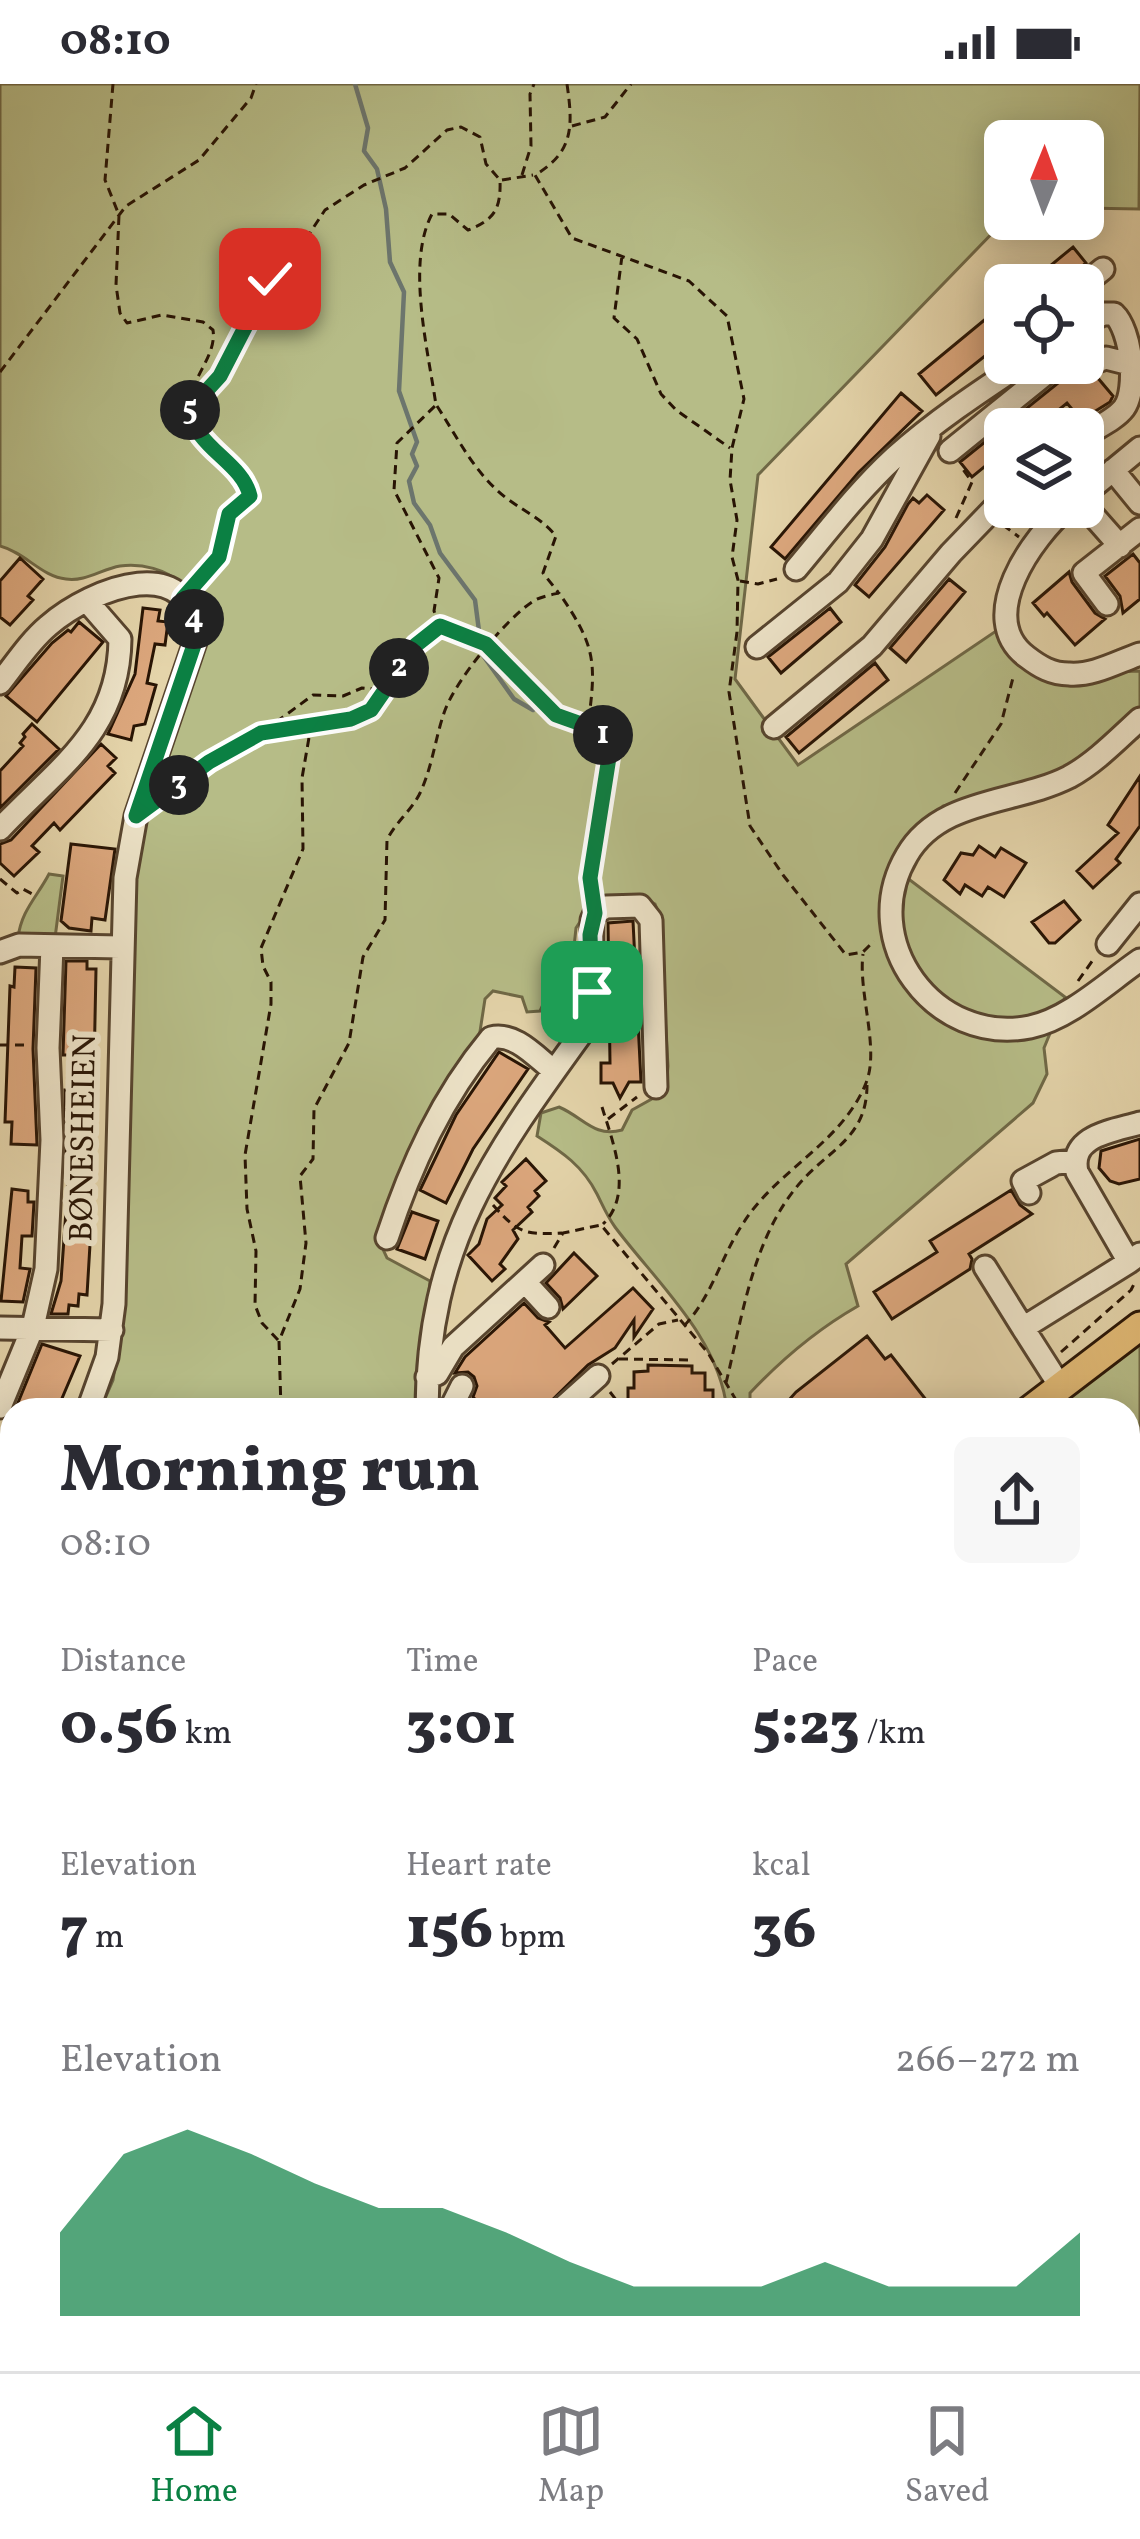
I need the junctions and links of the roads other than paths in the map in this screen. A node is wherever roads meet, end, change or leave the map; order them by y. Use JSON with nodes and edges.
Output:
{"nodes":[{"id":1,"x":1104,"y":314,"type":"edge"},
{"id":2,"x":1104,"y":357,"type":"edge"},
{"id":3,"x":1130,"y":364,"type":"junction"},
{"id":4,"x":990,"y":384,"type":"edge"},
{"id":5,"x":1033,"y":384,"type":"edge"},
{"id":6,"x":1121,"y":412,"type":"junction"},
{"id":7,"x":1104,"y":423,"type":"edge"},
{"id":8,"x":932,"y":430,"type":"junction"},
{"id":9,"x":1140,"y":446,"type":"edge"},
{"id":10,"x":950,"y":451,"type":"road end"},
{"id":11,"x":1113,"y":470,"type":"junction"},
{"id":12,"x":1104,"y":478,"type":"edge"},
{"id":13,"x":1140,"y":503,"type":"edge"},
{"id":14,"x":984,"y":518,"type":"edge"},
{"id":15,"x":1045,"y":528,"type":"edge"},
{"id":16,"x":1104,"y":528,"type":"edge"},
{"id":17,"x":1140,"y":529,"type":"edge"},
{"id":18,"x":1120,"y":546,"type":"junction"},
{"id":19,"x":796,"y":569,"type":"road end"},
{"id":20,"x":87,"y":601,"type":"junction"},
{"id":21,"x":1107,"y":604,"type":"dead end"},
{"id":22,"x":757,"y":647,"type":"dead end"},
{"id":23,"x":1140,"y":655,"type":"edge"},
{"id":24,"x":0,"y":683,"type":"edge"},
{"id":25,"x":1140,"y":718,"type":"edge"},
{"id":26,"x":774,"y":727,"type":"dead end"},
{"id":27,"x":0,"y":829,"type":"edge"},
{"id":28,"x":1140,"y":904,"type":"edge"},
{"id":29,"x":1108,"y":944,"type":"road end"},
{"id":30,"x":52,"y":946,"type":"junction"},
{"id":31,"x":120,"y":946,"type":"junction"},
{"id":32,"x":0,"y":952,"type":"edge"},
{"id":33,"x":1140,"y":960,"type":"edge"},
{"id":34,"x":554,"y":1072,"type":"junction"},
{"id":35,"x":646,"y":1092,"type":"road end"},
{"id":36,"x":1140,"y":1124,"type":"edge"},
{"id":37,"x":1075,"y":1161,"type":"junction"},
{"id":38,"x":1029,"y":1193,"type":"dead end"},
{"id":39,"x":387,"y":1238,"type":"dead end"},
{"id":40,"x":1136,"y":1263,"type":"edge"},
{"id":41,"x":543,"y":1265,"type":"road end"},
{"id":42,"x":985,"y":1267,"type":"dead end"},
{"id":43,"x":525,"y":1282,"type":"junction"},
{"id":44,"x":548,"y":1307,"type":"dead end"},
{"id":45,"x":1140,"y":1326,"type":"edge"},
{"id":46,"x":0,"y":1328,"type":"edge"},
{"id":47,"x":33,"y":1328,"type":"junction"},
{"id":48,"x":1023,"y":1328,"type":"junction"},
{"id":49,"x":112,"y":1330,"type":"junction"},
{"id":50,"x":1053,"y":1375,"type":"junction"},
{"id":51,"x":598,"y":1376,"type":"road end"},
{"id":52,"x":427,"y":1377,"type":"junction"},
{"id":53,"x":462,"y":1386,"type":"dead end"},
{"id":54,"x":4,"y":1398,"type":"edge"},
{"id":55,"x":93,"y":1398,"type":"edge"},
{"id":56,"x":427,"y":1398,"type":"edge"},
{"id":57,"x":456,"y":1398,"type":"edge"},
{"id":58,"x":573,"y":1398,"type":"edge"},
{"id":59,"x":1038,"y":1398,"type":"edge"}],
"edges":[{"from":1,"to":3,"type":"street"},
{"from":2,"to":3,"type":"street"},
{"from":3,"to":6,"type":"street"},
{"from":4,"to":8,"type":"street"},
{"from":5,"to":10,"type":"street"},
{"from":6,"to":7,"type":"street"},
{"from":6,"to":9,"type":"street"},
{"from":8,"to":19,"type":"street"},
{"from":8,"to":22,"type":"street"},
{"from":9,"to":11,"type":"street"},
{"from":11,"to":12,"type":"street"},
{"from":11,"to":13,"type":"street"},
{"from":14,"to":26,"type":"street"},
{"from":15,"to":23,"type":"street"},
{"from":16,"to":18,"type":"street"},
{"from":17,"to":18,"type":"street"},
{"from":18,"to":21,"type":"street"},
{"from":20,"to":24,"type":"street"},
{"from":20,"to":27,"type":"street"},
{"from":20,"to":31,"type":"street","name":"BØNESHEIEN"},
{"from":25,"to":33,"type":"street"},
{"from":28,"to":29,"type":"street"},
{"from":30,"to":31,"type":"street"},
{"from":30,"to":32,"type":"street"},
{"from":30,"to":47,"type":"street","name":"BØNESHEIEN"},
{"from":31,"to":49,"type":"street","name":"BØNESHEIEN"},
{"from":34,"to":35,"type":"street"},
{"from":34,"to":39,"type":"street"},
{"from":34,"to":52,"type":"street"},
{"from":36,"to":37,"type":"street"},
{"from":37,"to":38,"type":"street"},
{"from":37,"to":40,"type":"street"},
{"from":40,"to":48,"type":"street"},
{"from":41,"to":43,"type":"street"},
{"from":42,"to":48,"type":"street"},
{"from":43,"to":44,"type":"street"},
{"from":43,"to":52,"type":"street"},
{"from":45,"to":50,"type":"main road"},
{"from":46,"to":47,"type":"street"},
{"from":47,"to":49,"type":"street"},
{"from":47,"to":54,"type":"street","name":"BØNESHEIEN"},
{"from":48,"to":50,"type":"street"},
{"from":49,"to":55,"type":"street","name":"BØNESHEIEN"},
{"from":50,"to":59,"type":"main road"},
{"from":51,"to":58,"type":"street"},
{"from":52,"to":56,"type":"street"},
{"from":53,"to":57,"type":"street"}]}
